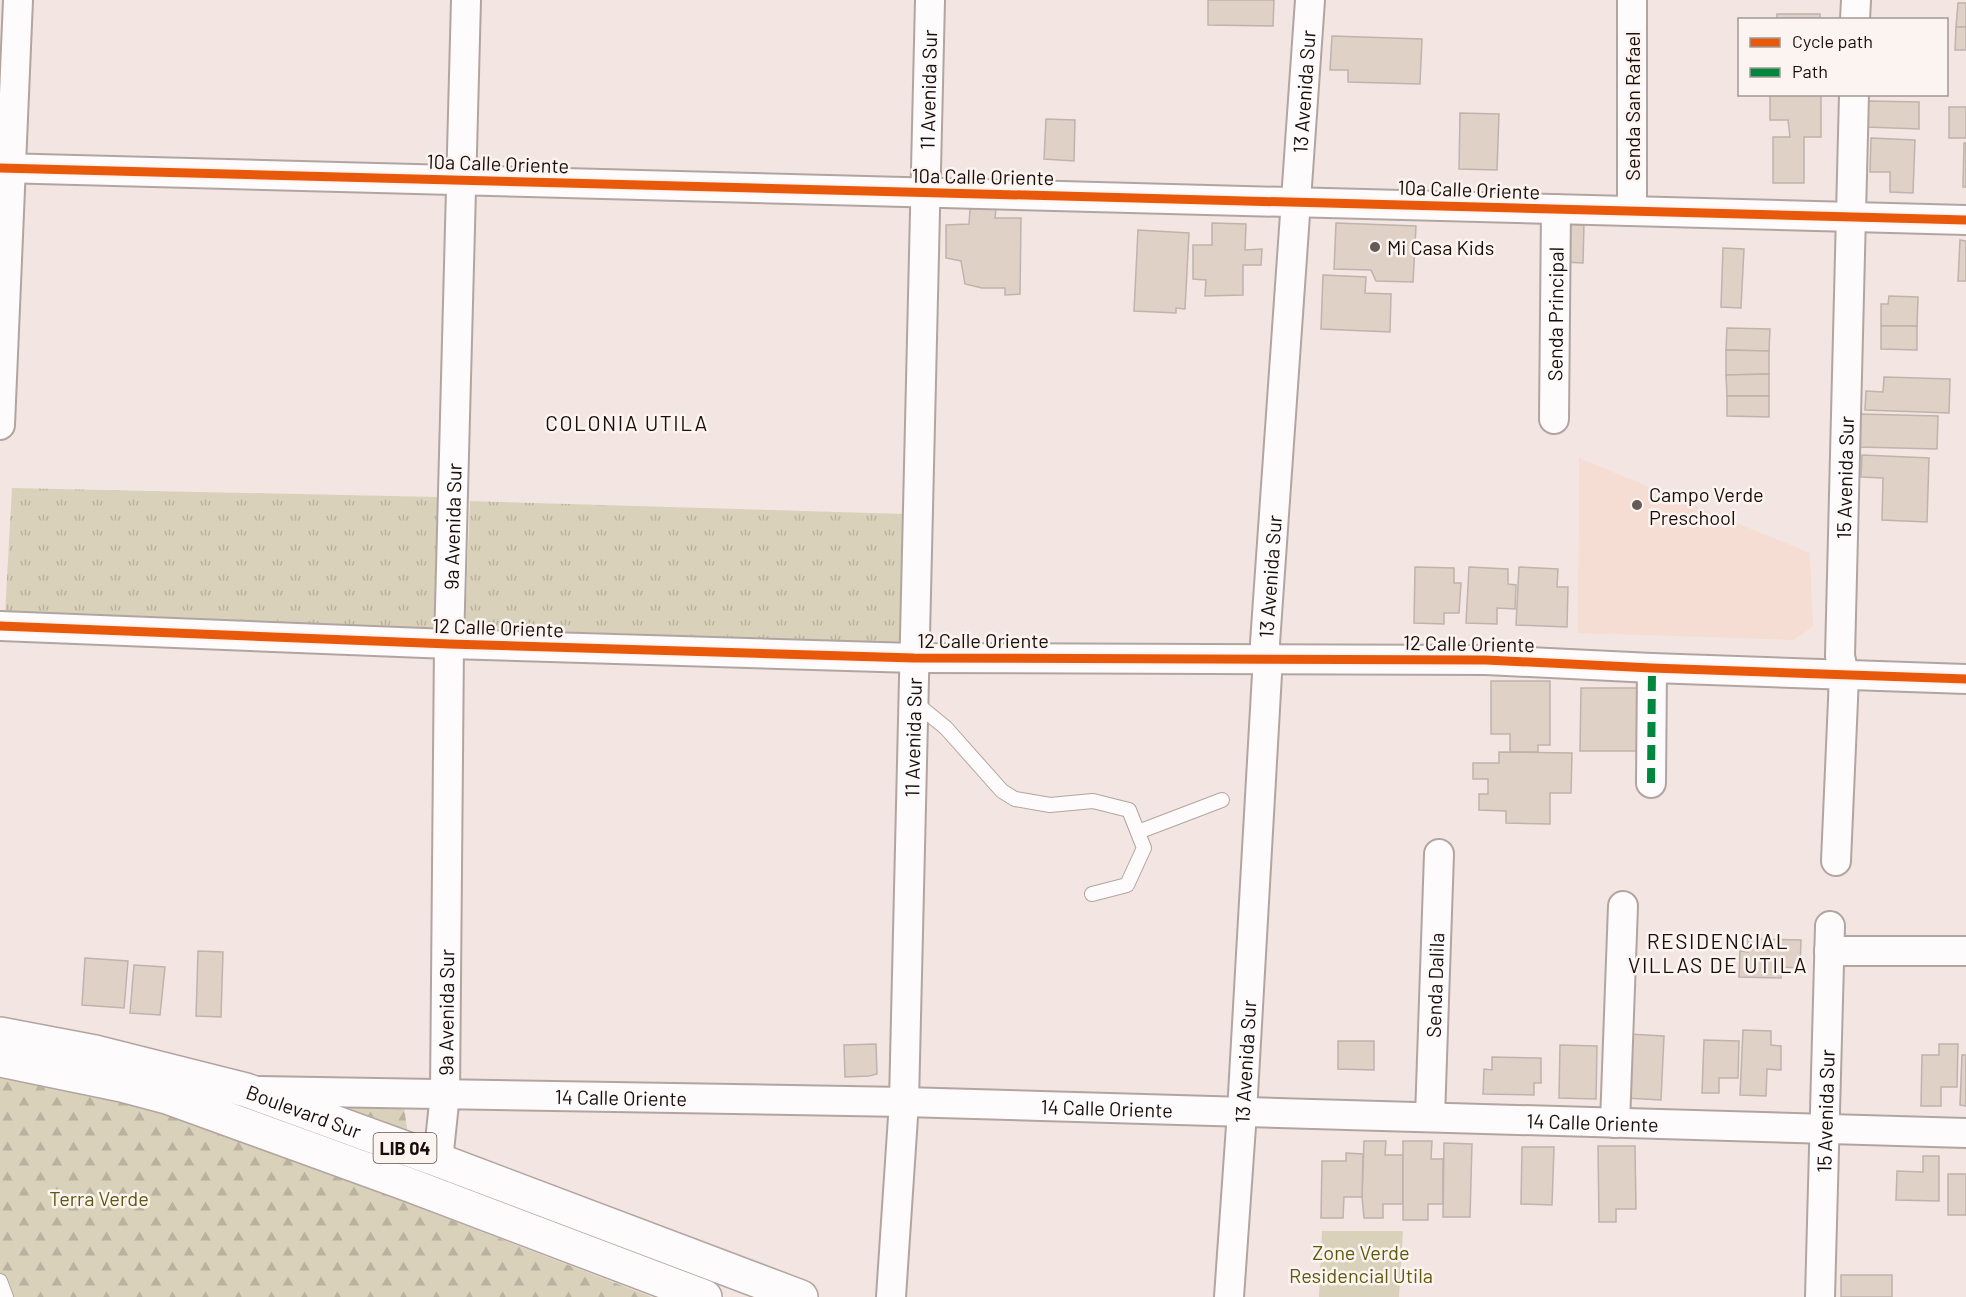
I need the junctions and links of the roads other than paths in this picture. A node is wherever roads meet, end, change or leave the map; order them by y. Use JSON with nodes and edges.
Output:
{"nodes":[{"id":1,"x":18,"y":0,"type":"edge"},
{"id":2,"x":466,"y":0,"type":"edge"},
{"id":3,"x":930,"y":0,"type":"edge"},
{"id":4,"x":1310,"y":0,"type":"edge"},
{"id":5,"x":1632,"y":0,"type":"edge"},
{"id":6,"x":1856,"y":0,"type":"edge"},
{"id":7,"x":1855,"y":18,"type":"edge"},
{"id":8,"x":1854,"y":96,"type":"edge"},
{"id":9,"x":5,"y":168,"type":"edge"},
{"id":10,"x":462,"y":180,"type":"junction"},
{"id":11,"x":925,"y":192,"type":"junction"},
{"id":12,"x":1295,"y":202,"type":"junction"},
{"id":13,"x":1556,"y":210,"type":"junction"},
{"id":14,"x":1632,"y":212,"type":"junction"},
{"id":15,"x":1852,"y":218,"type":"junction"},
{"id":16,"x":1966,"y":220,"type":"edge"},
{"id":17,"x":1554,"y":419,"type":"dead end"},
{"id":18,"x":0,"y":425,"type":"edge"},
{"id":19,"x":0,"y":626,"type":"edge"},
{"id":20,"x":450,"y":644,"type":"junction"},
{"id":21,"x":914,"y":658,"type":"junction"},
{"id":22,"x":1265,"y":659,"type":"junction"},
{"id":23,"x":1652,"y":668,"type":"junction"},
{"id":24,"x":1844,"y":674,"type":"junction"},
{"id":25,"x":1966,"y":679,"type":"edge"},
{"id":26,"x":913,"y":702,"type":"junction"},
{"id":27,"x":1652,"y":783,"type":"dead end"},
{"id":28,"x":1222,"y":800,"type":"dead end"},
{"id":29,"x":1138,"y":832,"type":"junction"},
{"id":30,"x":1439,"y":854,"type":"dead end"},
{"id":31,"x":1836,"y":861,"type":"dead end"},
{"id":32,"x":1092,"y":894,"type":"dead end"},
{"id":33,"x":1623,"y":906,"type":"dead end"},
{"id":34,"x":1966,"y":951,"type":"edge"},
{"id":35,"x":0,"y":1034,"type":"edge"},
{"id":36,"x":0,"y":1060,"type":"edge"},
{"id":37,"x":246,"y":1090,"type":"junction"},
{"id":38,"x":445,"y":1094,"type":"junction"},
{"id":39,"x":904,"y":1102,"type":"junction"},
{"id":40,"x":1242,"y":1112,"type":"junction"},
{"id":41,"x":1430,"y":1117,"type":"junction"},
{"id":42,"x":1615,"y":1123,"type":"junction"},
{"id":43,"x":1823,"y":1129,"type":"junction"},
{"id":44,"x":1966,"y":1133,"type":"edge"},
{"id":45,"x":438,"y":1160,"type":"junction"},
{"id":46,"x":0,"y":1281,"type":"edge"},
{"id":47,"x":6,"y":1297,"type":"edge"},
{"id":48,"x":705,"y":1297,"type":"edge"},
{"id":49,"x":801,"y":1297,"type":"edge"},
{"id":50,"x":891,"y":1297,"type":"edge"},
{"id":51,"x":1229,"y":1297,"type":"edge"},
{"id":52,"x":1820,"y":1297,"type":"edge"}],
"edges":[{"from":1,"to":9,"type":"street"},
{"from":2,"to":10,"type":"street","name":"9a Avenida Sur"},
{"from":3,"to":11,"type":"street","name":"11 Avenida Sur"},
{"from":4,"to":12,"type":"street","name":"13 Avenida Sur"},
{"from":5,"to":14,"type":"street","name":"Senda San Rafael"},
{"from":6,"to":7,"type":"street"},
{"from":8,"to":15,"type":"street","name":"15 Avenida Sur"},
{"from":9,"to":10,"type":"street","name":"10a Calle Oriente"},
{"from":9,"to":18,"type":"street"},
{"from":10,"to":11,"type":"street","name":"10a Calle Oriente"},
{"from":10,"to":20,"type":"street","name":"9a Avenida Sur"},
{"from":11,"to":12,"type":"street","name":"10a Calle Oriente"},
{"from":11,"to":21,"type":"street","name":"11 Avenida Sur"},
{"from":12,"to":13,"type":"street","name":"10a Calle Oriente"},
{"from":12,"to":22,"type":"street","name":"13 Avenida Sur"},
{"from":13,"to":14,"type":"street","name":"10a Calle Oriente"},
{"from":13,"to":17,"type":"street","name":"Senda Principal"},
{"from":14,"to":15,"type":"street","name":"10a Calle Oriente"},
{"from":15,"to":16,"type":"street","name":"10a Calle Oriente"},
{"from":15,"to":24,"type":"street","name":"15 Avenida Sur"},
{"from":19,"to":20,"type":"street","name":"12 Calle Oriente"},
{"from":20,"to":21,"type":"street","name":"12 Calle Oriente"},
{"from":20,"to":38,"type":"street","name":"9a Avenida Sur"},
{"from":21,"to":22,"type":"street","name":"12 Calle Oriente"},
{"from":21,"to":26,"type":"street","name":"11 Avenida Sur"},
{"from":22,"to":23,"type":"street","name":"12 Calle Oriente"},
{"from":22,"to":40,"type":"street","name":"13 Avenida Sur"},
{"from":23,"to":24,"type":"street","name":"12 Calle Oriente"},
{"from":23,"to":27,"type":"street"},
{"from":24,"to":25,"type":"street","name":"12 Calle Oriente"},
{"from":24,"to":31,"type":"street","name":"15 Avenida Sur"},
{"from":26,"to":29,"type":"lane"},
{"from":26,"to":39,"type":"street","name":"11 Avenida Sur"},
{"from":28,"to":29,"type":"lane"},
{"from":29,"to":32,"type":"lane"},
{"from":30,"to":41,"type":"street","name":"Senda Dalila"},
{"from":33,"to":42,"type":"street"},
{"from":34,"to":43,"type":"street","name":"15 Avenida Sur"},
{"from":35,"to":37,"type":"highway","name":"Boulevard Sur","number":"LIB 04"},
{"from":36,"to":48,"type":"highway","name":"Boulevard Sur","number":"LIB 04"},
{"from":37,"to":38,"type":"street","name":"14 Calle Oriente"},
{"from":37,"to":45,"type":"highway","name":"Boulevard Sur","number":"LIB 04"},
{"from":38,"to":39,"type":"street","name":"14 Calle Oriente"},
{"from":38,"to":45,"type":"street","name":"9a Avenida Sur"},
{"from":39,"to":40,"type":"street","name":"14 Calle Oriente"},
{"from":39,"to":50,"type":"street","name":"11 Avenida Sur"},
{"from":40,"to":41,"type":"street","name":"14 Calle Oriente"},
{"from":40,"to":51,"type":"street","name":"13 Avenida Sur"},
{"from":41,"to":42,"type":"street","name":"14 Calle Oriente"},
{"from":42,"to":43,"type":"street","name":"14 Calle Oriente"},
{"from":43,"to":44,"type":"street","name":"14 Calle Oriente"},
{"from":43,"to":52,"type":"street","name":"15 Avenida Sur"},
{"from":45,"to":49,"type":"highway","name":"Boulevard Sur","number":"LIB 04"},
{"from":46,"to":47,"type":"lane"}]}
